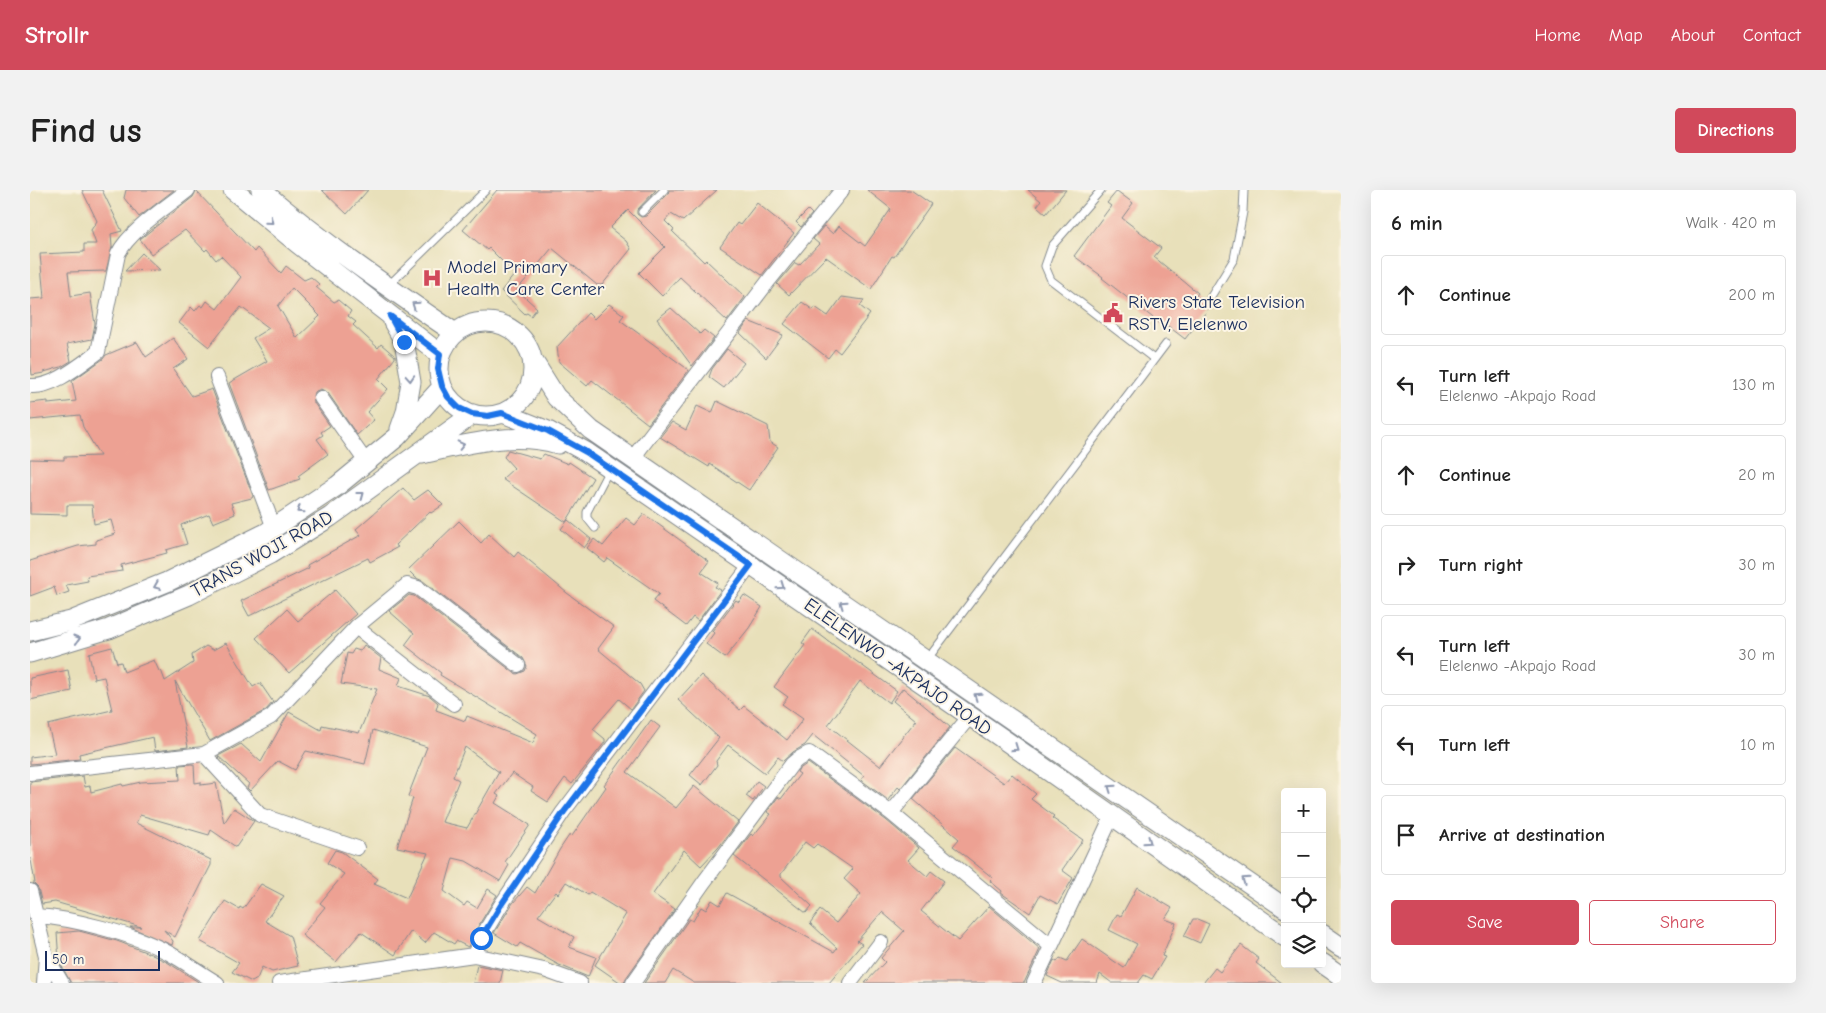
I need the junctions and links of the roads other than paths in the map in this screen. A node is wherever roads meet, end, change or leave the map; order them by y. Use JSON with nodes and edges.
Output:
{"nodes":[{"id":1,"x":188,"y":190,"type":"edge"},
{"id":2,"x":233,"y":190,"type":"edge"},
{"id":3,"x":261,"y":190,"type":"edge"},
{"id":4,"x":486,"y":190,"type":"edge"},
{"id":5,"x":664,"y":190,"type":"edge"},
{"id":6,"x":842,"y":190,"type":"edge"},
{"id":7,"x":1101,"y":190,"type":"edge"},
{"id":8,"x":1244,"y":190,"type":"edge"},
{"id":9,"x":642,"y":212,"type":"dead end"},
{"id":10,"x":388,"y":287,"type":"junction"},
{"id":11,"x":1210,"y":298,"type":"dead end"},
{"id":12,"x":390,"y":316,"type":"junction"},
{"id":13,"x":455,"y":333,"type":"junction"},
{"id":14,"x":1166,"y":344,"type":"dead end"},
{"id":15,"x":440,"y":354,"type":"junction"},
{"id":16,"x":1154,"y":359,"type":"junction"},
{"id":17,"x":534,"y":362,"type":"junction"},
{"id":18,"x":217,"y":377,"type":"dead end"},
{"id":19,"x":30,"y":386,"type":"edge"},
{"id":20,"x":442,"y":386,"type":"junction"},
{"id":21,"x":321,"y":398,"type":"dead end"},
{"id":22,"x":502,"y":413,"type":"junction"},
{"id":23,"x":472,"y":414,"type":"junction"},
{"id":24,"x":397,"y":437,"type":"junction"},
{"id":25,"x":586,"y":452,"type":"junction"},
{"id":26,"x":414,"y":456,"type":"junction"},
{"id":27,"x":632,"y":459,"type":"junction"},
{"id":28,"x":366,"y":462,"type":"junction"},
{"id":29,"x":610,"y":468,"type":"junction"},
{"id":30,"x":274,"y":528,"type":"junction"},
{"id":31,"x":596,"y":528,"type":"dead end"},
{"id":32,"x":751,"y":565,"type":"junction"},
{"id":33,"x":356,"y":627,"type":"junction"},
{"id":34,"x":30,"y":631,"type":"edge"},
{"id":35,"x":30,"y":653,"type":"edge"},
{"id":36,"x":926,"y":661,"type":"junction"},
{"id":37,"x":518,"y":665,"type":"dead end"},
{"id":38,"x":454,"y":704,"type":"dead end"},
{"id":39,"x":970,"y":716,"type":"junction"},
{"id":40,"x":204,"y":754,"type":"junction"},
{"id":41,"x":30,"y":773,"type":"edge"},
{"id":42,"x":891,"y":813,"type":"junction"},
{"id":43,"x":1112,"y":816,"type":"junction"},
{"id":44,"x":357,"y":848,"type":"dead end"},
{"id":45,"x":30,"y":891,"type":"edge"},
{"id":46,"x":1281,"y":905,"type":"edge"},
{"id":47,"x":36,"y":916,"type":"junction"},
{"id":48,"x":1281,"y":934,"type":"edge"},
{"id":49,"x":1326,"y":937,"type":"edge"},
{"id":50,"x":881,"y":942,"type":"dead end"},
{"id":51,"x":1051,"y":946,"type":"junction"},
{"id":52,"x":1341,"y":947,"type":"edge"},
{"id":53,"x":474,"y":954,"type":"junction"},
{"id":54,"x":46,"y":956,"type":"junction"},
{"id":55,"x":1326,"y":966,"type":"edge"},
{"id":56,"x":1341,"y":976,"type":"edge"},
{"id":57,"x":44,"y":983,"type":"edge"},
{"id":58,"x":62,"y":983,"type":"edge"},
{"id":59,"x":217,"y":983,"type":"edge"},
{"id":60,"x":278,"y":983,"type":"edge"},
{"id":61,"x":580,"y":983,"type":"edge"},
{"id":62,"x":633,"y":983,"type":"edge"},
{"id":63,"x":850,"y":983,"type":"edge"},
{"id":64,"x":1034,"y":983,"type":"edge"}],
"edges":[{"from":1,"to":19,"type":"street"},
{"from":2,"to":12,"type":"main road","one_way":true},
{"from":3,"to":10,"type":"main road"},
{"from":4,"to":10,"type":"lane"},
{"from":5,"to":9,"type":"lane"},
{"from":6,"to":27,"type":"street"},
{"from":7,"to":16,"type":"lane"},
{"from":8,"to":11,"type":"lane"},
{"from":13,"to":10,"type":"main road","one_way":true},
{"from":12,"to":15,"type":"main road"},
{"from":12,"to":24,"type":"main road","one_way":true},
{"from":13,"to":15,"type":"main road"},
{"from":13,"to":17,"type":"main road"},
{"from":14,"to":16,"type":"lane"},
{"from":15,"to":20,"type":"main road"},
{"from":16,"to":36,"type":"lane"},
{"from":17,"to":22,"type":"main road"},
{"from":17,"to":27,"type":"main road","name":"ELELENWO -AKPAJO ROAD"},
{"from":18,"to":30,"type":"street"},
{"from":20,"to":23,"type":"main road"},
{"from":20,"to":24,"type":"main road","name":"TRANS WOJI ROAD"},
{"from":21,"to":28,"type":"street"},
{"from":22,"to":23,"type":"main road"},
{"from":22,"to":25,"type":"main road","name":"ELELENWO -AKPAJO ROAD"},
{"from":23,"to":26,"type":"main road","name":"TRANS WOJI ROAD"},
{"from":24,"to":28,"type":"main road","name":"TRANS WOJI ROAD"},
{"from":26,"to":25,"type":"main road","one_way":true},
{"from":25,"to":29,"type":"main road","name":"ELELENWO -AKPAJO ROAD"},
{"from":35,"to":26,"type":"main road","name":"TRANS WOJI ROAD","one_way":true},
{"from":36,"to":27,"type":"main road","name":"ELELENWO -AKPAJO ROAD","one_way":true},
{"from":28,"to":30,"type":"main road","name":"TRANS WOJI ROAD","one_way":true},
{"from":29,"to":31,"type":"lane"},
{"from":29,"to":32,"type":"main road","name":"ELELENWO -AKPAJO ROAD"},
{"from":30,"to":34,"type":"main road","name":"TRANS WOJI ROAD","one_way":true},
{"from":32,"to":39,"type":"main road","name":"ELELENWO -AKPAJO ROAD","one_way":true},
{"from":32,"to":53,"type":"street"},
{"from":33,"to":37,"type":"street"},
{"from":33,"to":38,"type":"street"},
{"from":33,"to":40,"type":"street"},
{"from":46,"to":36,"type":"main road","name":"ELELENWO -AKPAJO ROAD","one_way":true},
{"from":39,"to":42,"type":"street"},
{"from":39,"to":43,"type":"main road","name":"ELELENWO -AKPAJO ROAD","one_way":true},
{"from":40,"to":41,"type":"street"},
{"from":40,"to":44,"type":"street"},
{"from":42,"to":51,"type":"street"},
{"from":42,"to":62,"type":"street"},
{"from":43,"to":48,"type":"main road","name":"ELELENWO -AKPAJO ROAD","one_way":true},
{"from":43,"to":51,"type":"street"},
{"from":45,"to":47,"type":"street"},
{"from":47,"to":54,"type":"street"},
{"from":47,"to":59,"type":"street"},
{"from":49,"to":52,"type":"main road"},
{"from":50,"to":63,"type":"street"},
{"from":51,"to":64,"type":"street"},
{"from":53,"to":60,"type":"street"},
{"from":53,"to":61,"type":"street"},
{"from":54,"to":57,"type":"street"},
{"from":54,"to":58,"type":"street"},
{"from":55,"to":56,"type":"main road"}]}
